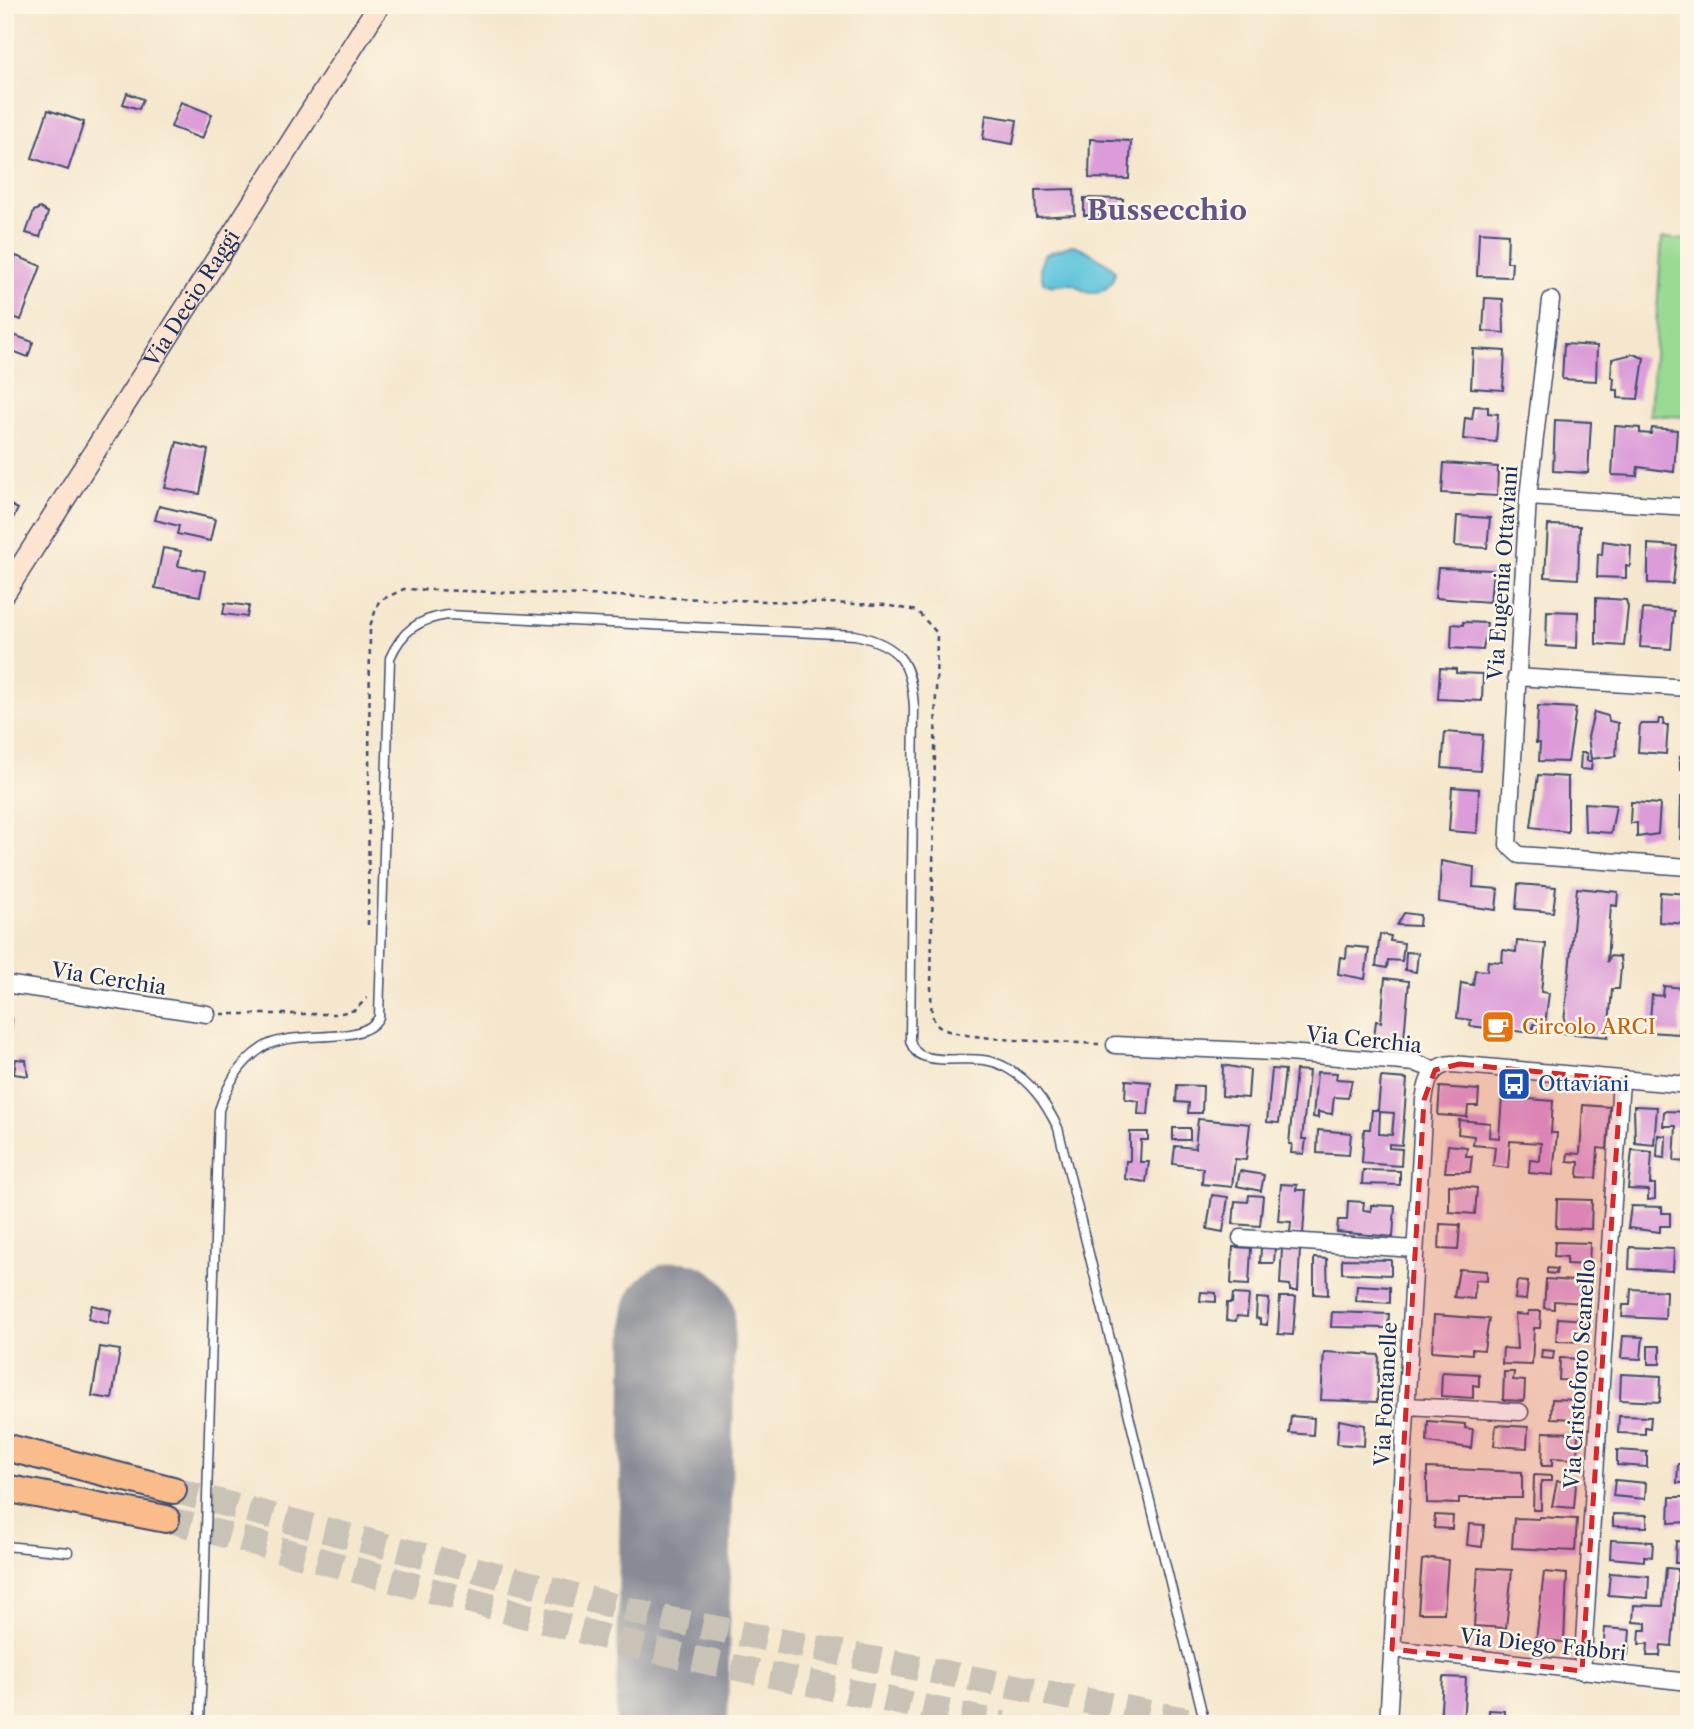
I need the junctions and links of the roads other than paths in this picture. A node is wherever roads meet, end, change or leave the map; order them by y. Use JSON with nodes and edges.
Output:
{"nodes":[{"id":1,"x":379,"y":5,"type":"edge"},
{"id":2,"x":1551,"y":300,"type":"dead end"},
{"id":3,"x":1528,"y":497,"type":"junction"},
{"id":4,"x":1689,"y":507,"type":"edge"},
{"id":5,"x":5,"y":592,"type":"edge"},
{"id":6,"x":1516,"y":677,"type":"junction"},
{"id":7,"x":1689,"y":688,"type":"edge"},
{"id":8,"x":1689,"y":866,"type":"edge"},
{"id":9,"x":5,"y":984,"type":"edge"},
{"id":10,"x":207,"y":1014,"type":"road end"},
{"id":11,"x":1115,"y":1045,"type":"road end"},
{"id":12,"x":1435,"y":1070,"type":"junction"},
{"id":13,"x":1621,"y":1080,"type":"junction"},
{"id":14,"x":1689,"y":1085,"type":"edge"},
{"id":15,"x":1241,"y":1238,"type":"dead end"},
{"id":16,"x":1415,"y":1249,"type":"junction"},
{"id":17,"x":1406,"y":1406,"type":"junction"},
{"id":18,"x":1520,"y":1412,"type":"dead end"},
{"id":19,"x":5,"y":1447,"type":"edge"},
{"id":20,"x":5,"y":1463,"type":"edge"},
{"id":21,"x":145,"y":1482,"type":"junction"},
{"id":22,"x":5,"y":1488,"type":"edge"},
{"id":23,"x":173,"y":1490,"type":"tunnel mouth"},
{"id":24,"x":5,"y":1501,"type":"edge"},
{"id":25,"x":133,"y":1512,"type":"junction"},
{"id":26,"x":166,"y":1519,"type":"tunnel mouth"},
{"id":27,"x":5,"y":1546,"type":"edge"},
{"id":28,"x":68,"y":1552,"type":"dead end"},
{"id":29,"x":1392,"y":1649,"type":"junction"},
{"id":30,"x":1582,"y":1671,"type":"junction"},
{"id":31,"x":1689,"y":1682,"type":"edge"},
{"id":32,"x":200,"y":1724,"type":"edge"},
{"id":33,"x":1205,"y":1724,"type":"edge"},
{"id":34,"x":1388,"y":1724,"type":"edge"}],
"edges":[{"from":1,"to":5,"type":"main road","name":"Via Decio Raggi"},
{"from":2,"to":3,"type":"street","name":"Via Eugenia Ottaviani"},
{"from":3,"to":4,"type":"street"},
{"from":3,"to":6,"type":"street","name":"Via Eugenia Ottaviani"},
{"from":6,"to":7,"type":"street"},
{"from":6,"to":8,"type":"street","name":"Via Eugenia Ottaviani"},
{"from":9,"to":10,"type":"street","name":"Via Cerchia"},
{"from":11,"to":12,"type":"street","name":"Via Cerchia"},
{"from":12,"to":13,"type":"street","name":"Via Cerchia"},
{"from":12,"to":16,"type":"street","name":"Via Fontanelle"},
{"from":13,"to":14,"type":"street","name":"Via Cerchia"},
{"from":13,"to":30,"type":"street","name":"Via Cristoforo Scanello"},
{"from":15,"to":16,"type":"street"},
{"from":16,"to":17,"type":"street","name":"Via Fontanelle"},
{"from":17,"to":18,"type":"street"},
{"from":17,"to":29,"type":"street","name":"Via Fontanelle"},
{"from":19,"to":21,"type":"highway"},
{"from":20,"to":21,"type":"highway"},
{"from":21,"to":23,"type":"highway"},
{"from":22,"to":25,"type":"highway"},
{"from":24,"to":25,"type":"highway"},
{"from":25,"to":26,"type":"highway"},
{"from":27,"to":28,"type":"lane"},
{"from":29,"to":30,"type":"street","name":"Via Diego Fabbri"},
{"from":29,"to":34,"type":"street","name":"Via Fontanelle"},
{"from":30,"to":31,"type":"street","name":"Via Diego Fabbri"},
{"from":32,"to":33,"type":"lane"}]}
